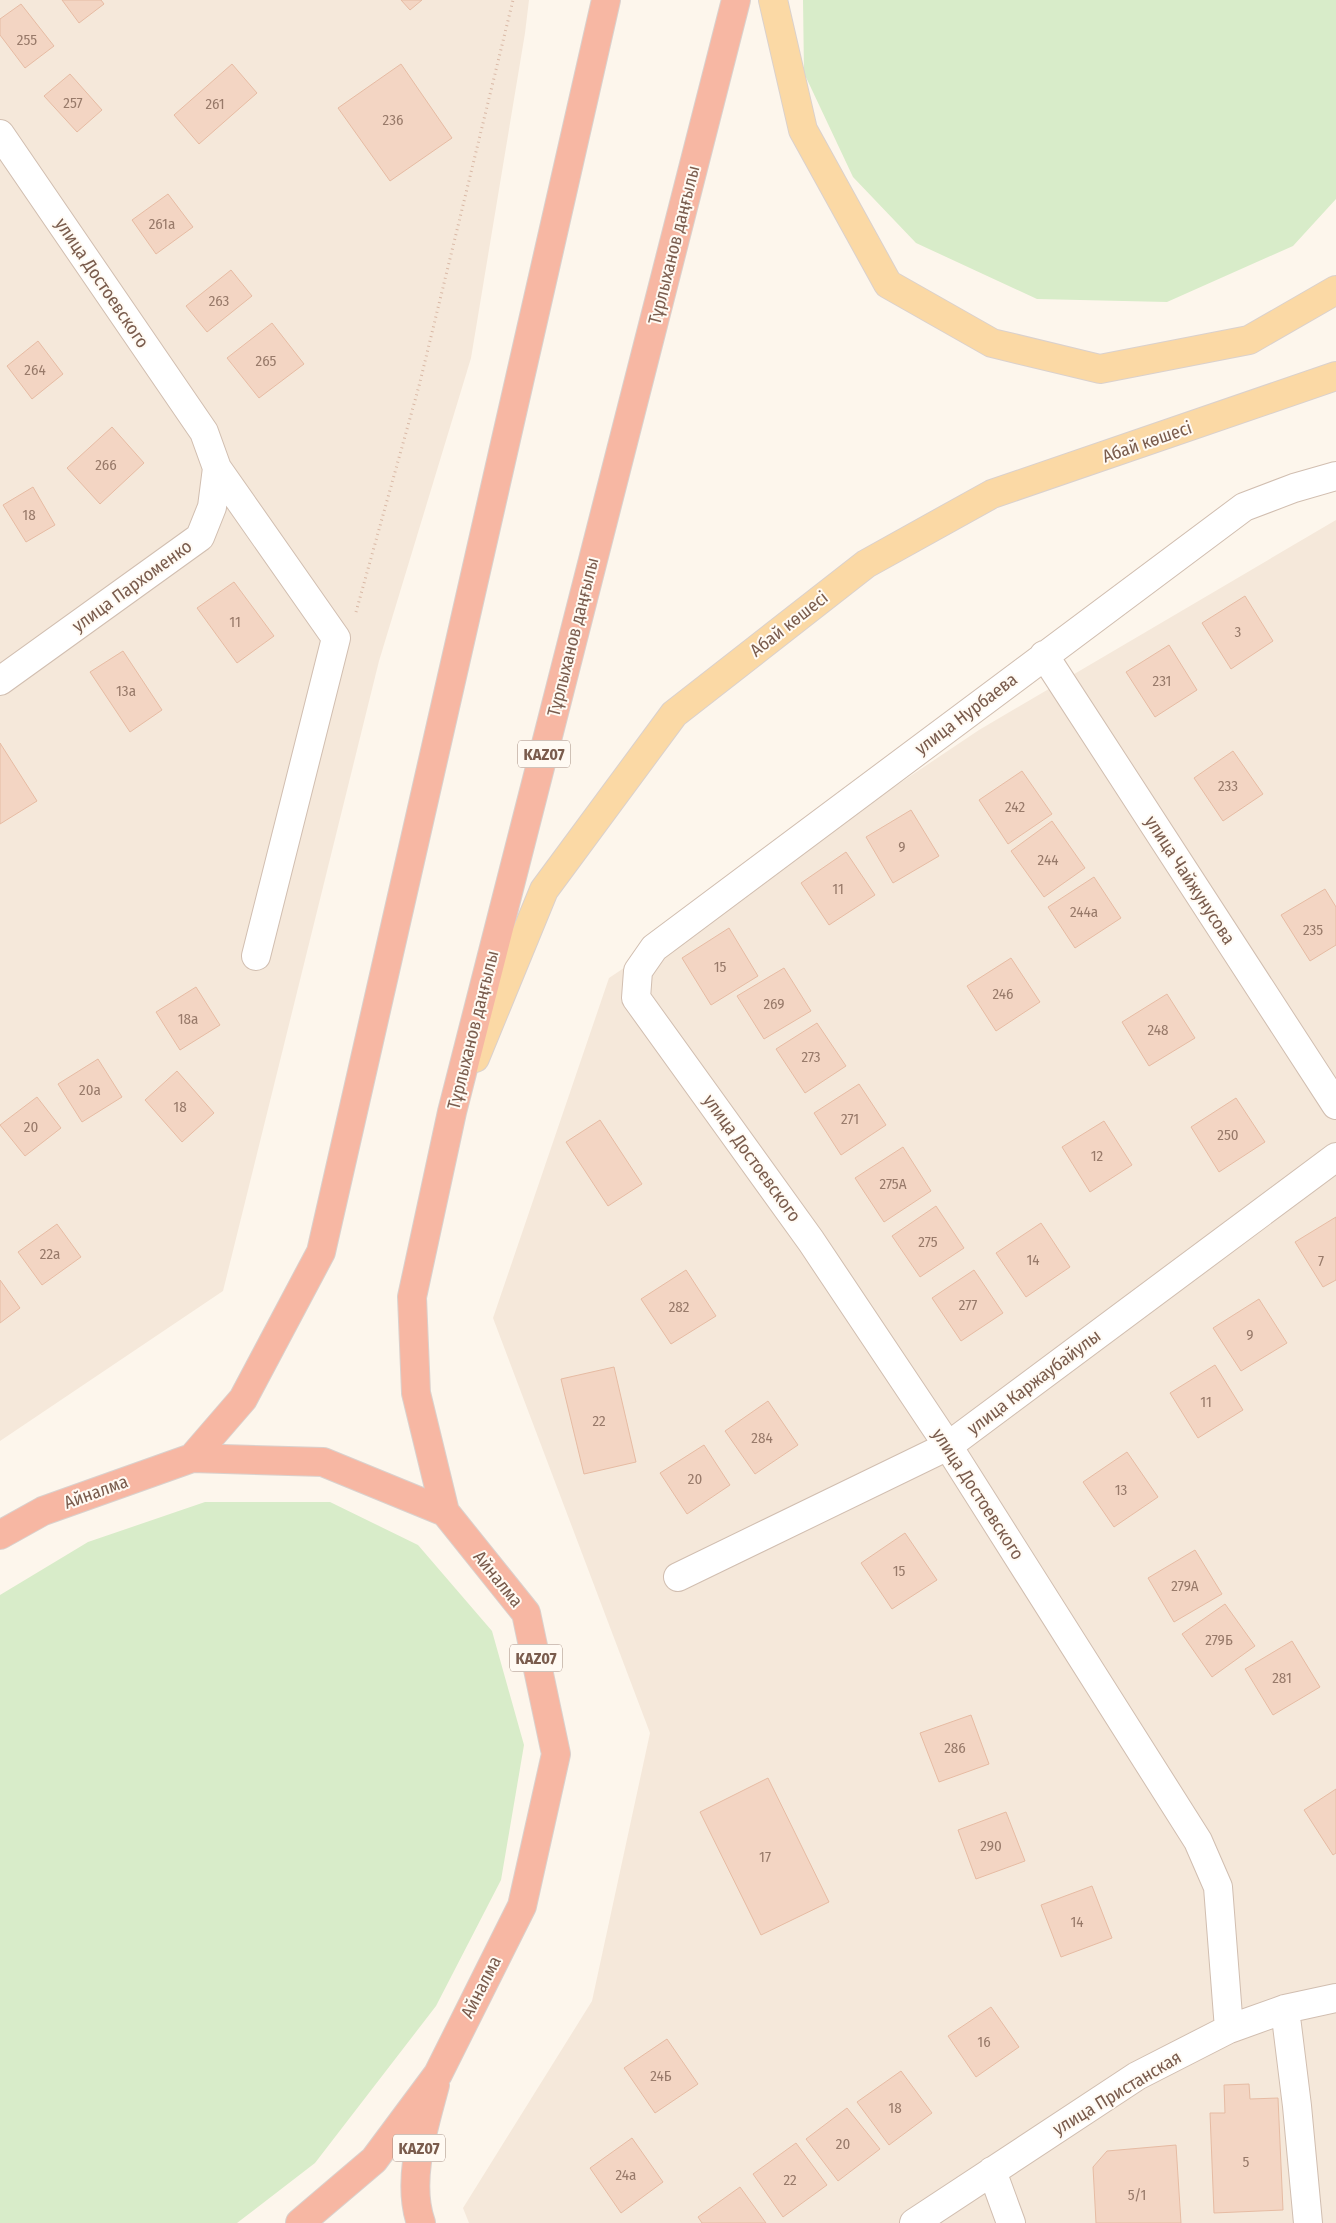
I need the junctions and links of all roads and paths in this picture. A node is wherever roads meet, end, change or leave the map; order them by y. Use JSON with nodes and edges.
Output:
{"nodes":[{"id":1,"x":513,"y":0,"type":"edge"},
{"id":2,"x":736,"y":0,"type":"edge"},
{"id":3,"x":773,"y":0,"type":"edge"},
{"id":4,"x":605,"y":2,"type":"edge"},
{"id":5,"x":0,"y":134,"type":"edge"},
{"id":6,"x":1336,"y":290,"type":"edge"},
{"id":7,"x":1336,"y":376,"type":"edge"},
{"id":8,"x":204,"y":432,"type":"joint"},
{"id":9,"x":216,"y":468,"type":"junction"},
{"id":10,"x":1336,"y":476,"type":"edge"},
{"id":11,"x":336,"y":638,"type":"junction"},
{"id":12,"x":1044,"y":655,"type":"junction"},
{"id":13,"x":0,"y":681,"type":"edge"},
{"id":14,"x":256,"y":956,"type":"dead end"},
{"id":15,"x":636,"y":998,"type":"joint"},
{"id":16,"x":1336,"y":1105,"type":"edge"},
{"id":17,"x":452,"y":1112,"type":"junction"},
{"id":18,"x":1336,"y":1157,"type":"edge"},
{"id":19,"x":948,"y":1446,"type":"junction"},
{"id":20,"x":192,"y":1458,"type":"junction"},
{"id":21,"x":43,"y":1511,"type":"junction"},
{"id":22,"x":445,"y":1512,"type":"junction"},
{"id":23,"x":0,"y":1520,"type":"edge"},
{"id":24,"x":0,"y":1535,"type":"edge"},
{"id":25,"x":678,"y":1577,"type":"dead end"},
{"id":26,"x":1336,"y":1998,"type":"edge"},
{"id":27,"x":1285,"y":2009,"type":"junction"},
{"id":28,"x":1228,"y":2029,"type":"junction"},
{"id":29,"x":438,"y":2074,"type":"junction"},
{"id":30,"x":992,"y":2171,"type":"junction"},
{"id":31,"x":300,"y":2223,"type":"edge"},
{"id":32,"x":421,"y":2223,"type":"edge"},
{"id":33,"x":914,"y":2223,"type":"edge"},
{"id":34,"x":1011,"y":2223,"type":"edge"},
{"id":35,"x":1308,"y":2223,"type":"edge"}],
"edges":[{"from":1,"to":11,"type":"path"},
{"from":2,"to":17,"type":"highway","name":"Тұрлыханов даңғылы","number":"KAZ07"},
{"from":3,"to":6,"type":"main road"},
{"from":4,"to":20,"type":"highway","number":"KAZ07"},
{"from":5,"to":8,"type":"street","name":"улица Достоевского"},
{"from":7,"to":17,"type":"main road","name":"Абай көшесі"},
{"from":8,"to":9,"type":"street","name":"улица Пархоменко"},
{"from":9,"to":11,"type":"street"},
{"from":9,"to":13,"type":"street","name":"улица Пархоменко"},
{"from":10,"to":12,"type":"street","name":"улица Нурбаева"},
{"from":11,"to":14,"type":"street"},
{"from":12,"to":15,"type":"street","name":"улица Нурбаева"},
{"from":12,"to":16,"type":"street","name":"улица Чайжунусова"},
{"from":15,"to":19,"type":"street","name":"улица Достоевского"},
{"from":17,"to":22,"type":"highway","name":"Тұрлыханов даңғылы","number":"KAZ07"},
{"from":18,"to":19,"type":"street","name":"улица Каржаубайулы"},
{"from":19,"to":25,"type":"street","name":"улица Каржаубайулы"},
{"from":19,"to":28,"type":"street","name":"улица Достоевского"},
{"from":20,"to":21,"type":"highway","name":"Айналма","number":"KAZ07"},
{"from":20,"to":22,"type":"highway","name":"Айналма","number":"KAZ07"},
{"from":21,"to":23,"type":"street"},
{"from":21,"to":24,"type":"highway","name":"Айналма","number":"KAZ07"},
{"from":22,"to":29,"type":"highway","name":"Айналма","number":"KAZ07"},
{"from":26,"to":27,"type":"street","name":"улица Пристанская"},
{"from":27,"to":28,"type":"street","name":"улица Пристанская"},
{"from":27,"to":35,"type":"street"},
{"from":28,"to":30,"type":"street","name":"улица Пристанская"},
{"from":29,"to":31,"type":"highway","name":"Айналма","number":"KAZ07"},
{"from":29,"to":32,"type":"highway","number":"KAZ07"},
{"from":30,"to":33,"type":"street","name":"улица Пристанская"},
{"from":30,"to":34,"type":"street"}]}
